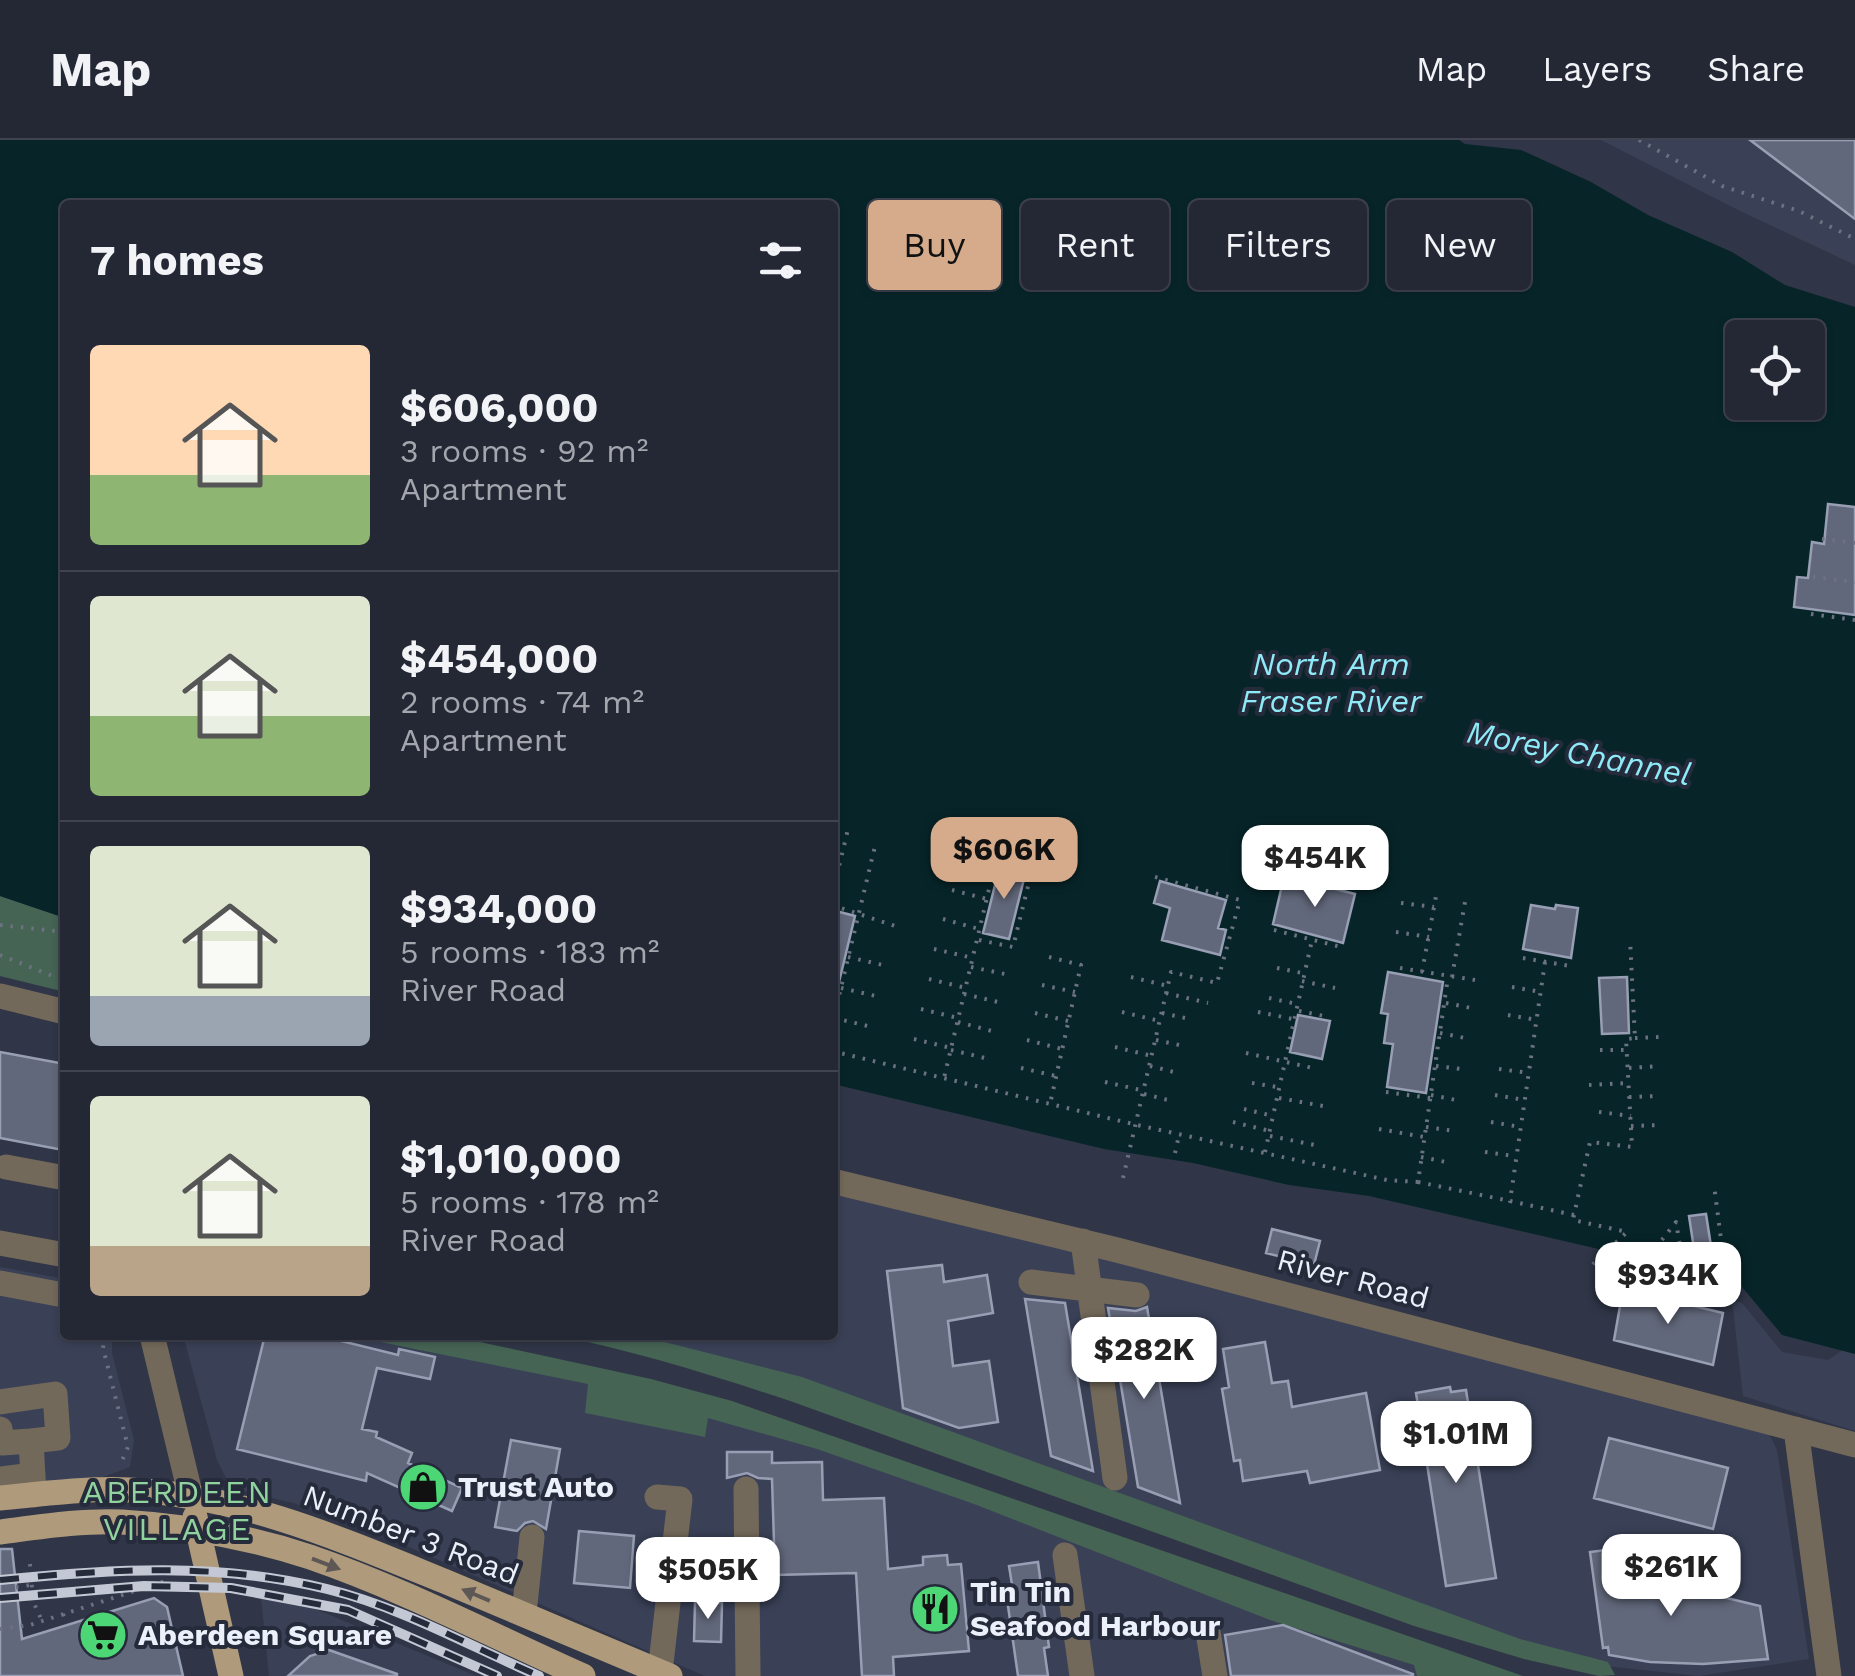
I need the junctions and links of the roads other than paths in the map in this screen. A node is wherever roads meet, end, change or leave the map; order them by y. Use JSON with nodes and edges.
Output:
{"nodes":[{"id":1,"x":0,"y":996,"type":"edge"},
{"id":2,"x":60,"y":1011,"type":"edge"},
{"id":3,"x":6,"y":1167,"type":"dead end"},
{"id":4,"x":60,"y":1177,"type":"edge"},
{"id":5,"x":838,"y":1182,"type":"edge"},
{"id":6,"x":0,"y":1242,"type":"edge"},
{"id":7,"x":1082,"y":1242,"type":"junction"},
{"id":8,"x":60,"y":1254,"type":"edge"},
{"id":9,"x":1031,"y":1282,"type":"dead end"},
{"id":10,"x":0,"y":1283,"type":"edge"},
{"id":11,"x":1087,"y":1287,"type":"junction"},
{"id":12,"x":58,"y":1294,"type":"dead end"},
{"id":13,"x":1137,"y":1294,"type":"dead end"},
{"id":14,"x":153,"y":1340,"type":"edge"},
{"id":15,"x":0,"y":1402,"type":"edge"},
{"id":16,"x":0,"y":1427,"type":"edge"},
{"id":17,"x":1796,"y":1429,"type":"junction"},
{"id":18,"x":31,"y":1440,"type":"junction"},
{"id":19,"x":1855,"y":1445,"type":"edge"},
{"id":20,"x":1115,"y":1478,"type":"dead end"},
{"id":21,"x":0,"y":1479,"type":"edge"},
{"id":22,"x":33,"y":1485,"type":"junction"},
{"id":23,"x":746,"y":1488,"type":"dead end"},
{"id":24,"x":657,"y":1497,"type":"dead end"},
{"id":25,"x":0,"y":1498,"type":"edge"},
{"id":26,"x":191,"y":1498,"type":"junction"},
{"id":27,"x":198,"y":1530,"type":"junction"},
{"id":28,"x":0,"y":1532,"type":"edge"},
{"id":29,"x":532,"y":1537,"type":"dead end"},
{"id":30,"x":1065,"y":1555,"type":"dead end"},
{"id":31,"x":524,"y":1614,"type":"junction"},
{"id":32,"x":1208,"y":1632,"type":"dead end"},
{"id":33,"x":665,"y":1674,"type":"edge"},
{"id":34,"x":231,"y":1676,"type":"edge"},
{"id":35,"x":583,"y":1676,"type":"edge"},
{"id":36,"x":748,"y":1676,"type":"edge"},
{"id":37,"x":1082,"y":1676,"type":"edge"},
{"id":38,"x":1216,"y":1676,"type":"edge"},
{"id":39,"x":1830,"y":1676,"type":"edge"}],
"edges":[{"from":1,"to":2,"type":"street"},
{"from":3,"to":4,"type":"street"},
{"from":5,"to":7,"type":"street","name":"River Road"},
{"from":6,"to":8,"type":"street"},
{"from":7,"to":11,"type":"street"},
{"from":7,"to":17,"type":"street","name":"River Road"},
{"from":9,"to":11,"type":"street"},
{"from":10,"to":12,"type":"street"},
{"from":11,"to":13,"type":"street"},
{"from":11,"to":20,"type":"street"},
{"from":14,"to":26,"type":"street"},
{"from":15,"to":18,"type":"street"},
{"from":16,"to":18,"type":"street"},
{"from":17,"to":19,"type":"street","name":"River Road"},
{"from":17,"to":39,"type":"street"},
{"from":18,"to":22,"type":"street"},
{"from":21,"to":22,"type":"street"},
{"from":22,"to":25,"type":"main road","name":"Number 3 Road"},
{"from":22,"to":26,"type":"main road","name":"Number 3 Road"},
{"from":23,"to":36,"type":"street"},
{"from":24,"to":33,"type":"street"},
{"from":26,"to":27,"type":"main road"},
{"from":31,"to":26,"type":"main road","name":"Number 3 Road","one_way":true},
{"from":27,"to":28,"type":"main road","name":"Number 3 Road"},
{"from":27,"to":34,"type":"main road"},
{"from":27,"to":35,"type":"main road","name":"Number 3 Road","one_way":true},
{"from":29,"to":31,"type":"street"},
{"from":30,"to":37,"type":"street"},
{"from":31,"to":33,"type":"main road","name":"Number 3 Road"},
{"from":32,"to":38,"type":"street"}]}
